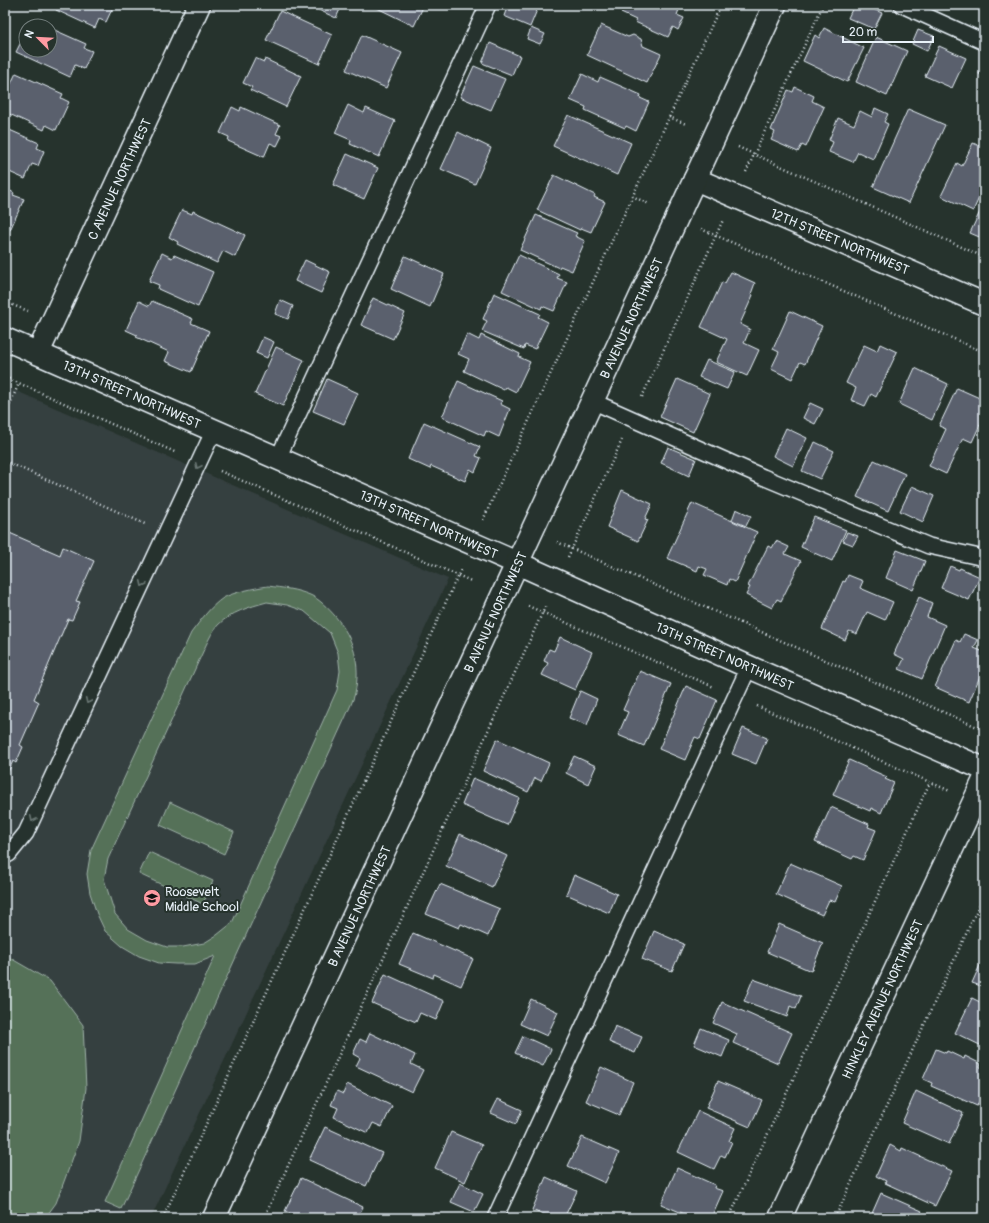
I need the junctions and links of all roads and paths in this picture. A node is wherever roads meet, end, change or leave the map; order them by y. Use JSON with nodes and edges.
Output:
{"nodes":[{"id":1,"x":199,"y":5,"type":"edge"},
{"id":2,"x":488,"y":5,"type":"edge"},
{"id":3,"x":721,"y":5,"type":"edge"},
{"id":4,"x":774,"y":5,"type":"edge"},
{"id":5,"x":822,"y":5,"type":"edge"},
{"id":6,"x":902,"y":5,"type":"edge"},
{"id":7,"x":984,"y":42,"type":"edge"},
{"id":8,"x":669,"y":117,"type":"junction"},
{"id":9,"x":686,"y":124,"type":"dead end"},
{"id":10,"x":738,"y":147,"type":"dead end"},
{"id":11,"x":753,"y":154,"type":"junction"},
{"id":12,"x":744,"y":176,"type":"dead end"},
{"id":13,"x":695,"y":179,"type":"junction"},
{"id":14,"x":632,"y":196,"type":"junction"},
{"id":15,"x":649,"y":204,"type":"dead end"},
{"id":16,"x":726,"y":214,"type":"dead end"},
{"id":17,"x":700,"y":228,"type":"dead end"},
{"id":18,"x":716,"y":236,"type":"junction"},
{"id":19,"x":984,"y":257,"type":"edge"},
{"id":20,"x":5,"y":302,"type":"edge"},
{"id":21,"x":984,"y":304,"type":"edge"},
{"id":22,"x":30,"y":312,"type":"dead end"},
{"id":23,"x":5,"y":339,"type":"edge"},
{"id":24,"x":984,"y":352,"type":"edge"},
{"id":25,"x":38,"y":353,"type":"junction"},
{"id":26,"x":5,"y":377,"type":"edge"},
{"id":27,"x":19,"y":383,"type":"junction"},
{"id":28,"x":592,"y":401,"type":"junction"},
{"id":29,"x":5,"y":416,"type":"edge"},
{"id":30,"x":632,"y":419,"type":"junction"},
{"id":31,"x":214,"y":430,"type":"junction"},
{"id":32,"x":278,"y":458,"type":"junction"},
{"id":33,"x":5,"y":461,"type":"edge"},
{"id":34,"x":199,"y":462,"type":"junction"},
{"id":35,"x":483,"y":522,"type":"dead end"},
{"id":36,"x":166,"y":533,"type":"junction"},
{"id":37,"x":557,"y":542,"type":"dead end"},
{"id":38,"x":572,"y":548,"type":"junction"},
{"id":39,"x":984,"y":558,"type":"edge"},
{"id":40,"x":566,"y":561,"type":"dead end"},
{"id":41,"x":517,"y":563,"type":"junction"},
{"id":42,"x":462,"y":566,"type":"dead end"},
{"id":43,"x":458,"y":575,"type":"junction"},
{"id":44,"x":471,"y":581,"type":"dead end"},
{"id":45,"x":548,"y":601,"type":"dead end"},
{"id":46,"x":749,"y":667,"type":"junction"},
{"id":47,"x":984,"y":730,"type":"edge"},
{"id":48,"x":984,"y":769,"type":"edge"},
{"id":49,"x":984,"y":780,"type":"edge"},
{"id":50,"x":930,"y":782,"type":"dead end"},
{"id":51,"x":5,"y":856,"type":"edge"},
{"id":52,"x":984,"y":895,"type":"edge"},
{"id":53,"x":163,"y":1218,"type":"edge"},
{"id":54,"x":214,"y":1218,"type":"edge"},
{"id":55,"x":264,"y":1218,"type":"edge"},
{"id":56,"x":495,"y":1218,"type":"edge"},
{"id":57,"x":729,"y":1218,"type":"edge"},
{"id":58,"x":780,"y":1218,"type":"edge"},
{"id":59,"x":835,"y":1218,"type":"edge"}],
"edges":[{"from":1,"to":25,"type":"street","name":"C AVENUE NORTHWEST"},
{"from":2,"to":32,"type":"lane"},
{"from":3,"to":8,"type":"path"},
{"from":4,"to":13,"type":"street","name":"B AVENUE NORTHWEST"},
{"from":5,"to":11,"type":"path"},
{"from":6,"to":7,"type":"lane"},
{"from":8,"to":9,"type":"path"},
{"from":8,"to":14,"type":"path"},
{"from":10,"to":11,"type":"path"},
{"from":11,"to":12,"type":"path"},
{"from":11,"to":19,"type":"path"},
{"from":13,"to":21,"type":"street","name":"12TH STREET NORTHWEST"},
{"from":13,"to":28,"type":"street","name":"B AVENUE NORTHWEST"},
{"from":14,"to":15,"type":"path"},
{"from":14,"to":35,"type":"path"},
{"from":16,"to":18,"type":"path"},
{"from":17,"to":18,"type":"path"},
{"from":18,"to":24,"type":"path"},
{"from":18,"to":30,"type":"path"},
{"from":20,"to":22,"type":"path"},
{"from":23,"to":25,"type":"street","name":"13TH STREET NORTHWEST"},
{"from":25,"to":31,"type":"street","name":"13TH STREET NORTHWEST"},
{"from":26,"to":27,"type":"path"},
{"from":27,"to":29,"type":"path"},
{"from":27,"to":34,"type":"path"},
{"from":28,"to":30,"type":"lane"},
{"from":28,"to":41,"type":"street","name":"B AVENUE NORTHWEST"},
{"from":30,"to":38,"type":"path"},
{"from":30,"to":39,"type":"lane"},
{"from":31,"to":32,"type":"street","name":"13TH STREET NORTHWEST"},
{"from":31,"to":34,"type":"lane"},
{"from":32,"to":41,"type":"street","name":"13TH STREET NORTHWEST"},
{"from":33,"to":36,"type":"path"},
{"from":34,"to":36,"type":"lane","one_way":true},
{"from":34,"to":43,"type":"path"},
{"from":36,"to":51,"type":"lane","one_way":true},
{"from":37,"to":38,"type":"path"},
{"from":38,"to":40,"type":"path"},
{"from":38,"to":47,"type":"path"},
{"from":41,"to":46,"type":"street","name":"13TH STREET NORTHWEST"},
{"from":41,"to":54,"type":"street","name":"B AVENUE NORTHWEST"},
{"from":42,"to":43,"type":"path"},
{"from":43,"to":44,"type":"path"},
{"from":43,"to":53,"type":"path"},
{"from":45,"to":55,"type":"path"},
{"from":46,"to":48,"type":"street","name":"13TH STREET NORTHWEST"},
{"from":46,"to":56,"type":"lane"},
{"from":49,"to":58,"type":"street","name":"HINKLEY AVENUE NORTHWEST"},
{"from":50,"to":57,"type":"path"},
{"from":52,"to":59,"type":"path"}]}
